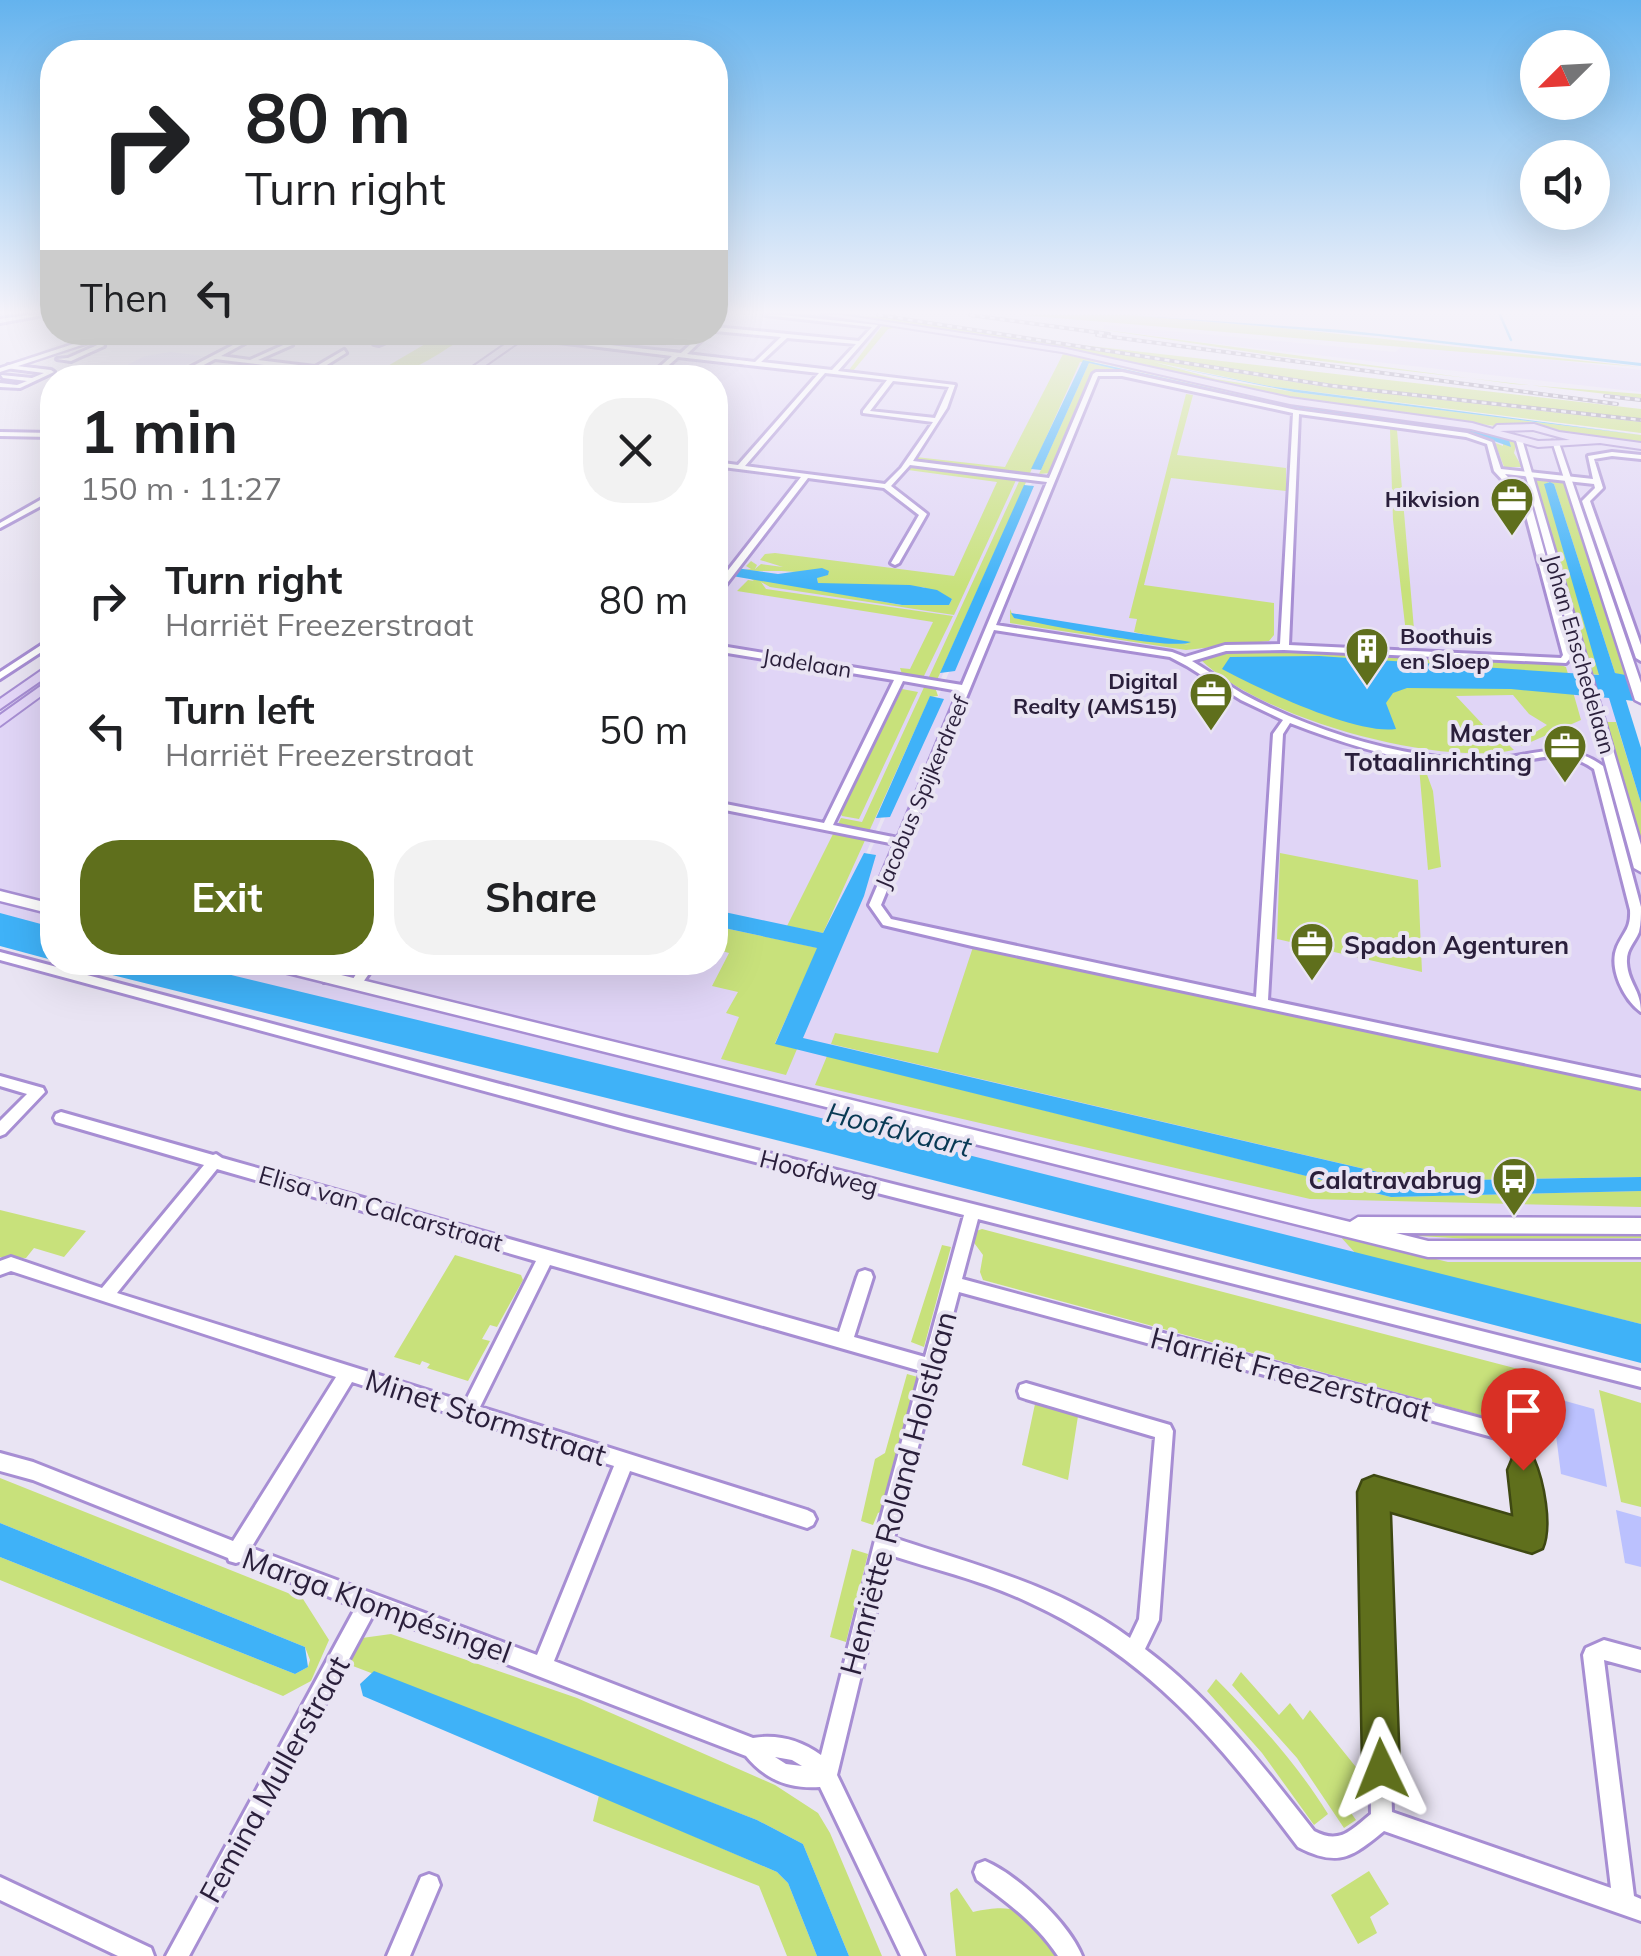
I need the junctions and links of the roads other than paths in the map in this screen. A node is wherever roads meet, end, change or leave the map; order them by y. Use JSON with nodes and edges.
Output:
{"nodes":[{"id":1,"x":793,"y":406,"type":"edge"},
{"id":2,"x":870,"y":406,"type":"edge"},
{"id":3,"x":942,"y":406,"type":"edge"},
{"id":4,"x":1080,"y":406,"type":"edge"},
{"id":5,"x":1268,"y":406,"type":"edge"},
{"id":6,"x":1336,"y":406,"type":"edge"},
{"id":7,"x":1296,"y":412,"type":"junction"},
{"id":8,"x":934,"y":420,"type":"junction"},
{"id":9,"x":0,"y":434,"type":"edge"},
{"id":10,"x":40,"y":434,"type":"edge"},
{"id":11,"x":1513,"y":434,"type":"junction"},
{"id":12,"x":1558,"y":439,"type":"junction"},
{"id":13,"x":1641,"y":446,"type":"edge"},
{"id":14,"x":1641,"y":458,"type":"edge"},
{"id":15,"x":908,"y":463,"type":"junction"},
{"id":16,"x":728,"y":466,"type":"edge"},
{"id":17,"x":740,"y":467,"type":"junction"},
{"id":18,"x":1498,"y":471,"type":"junction"},
{"id":19,"x":1528,"y":475,"type":"junction"},
{"id":20,"x":806,"y":476,"type":"junction"},
{"id":21,"x":1566,"y":479,"type":"junction"},
{"id":22,"x":1050,"y":480,"type":"junction"},
{"id":23,"x":1596,"y":482,"type":"junction"},
{"id":24,"x":886,"y":486,"type":"junction"},
{"id":25,"x":40,"y":504,"type":"edge"},
{"id":26,"x":0,"y":526,"type":"edge"},
{"id":27,"x":894,"y":564,"type":"dead end"},
{"id":28,"x":728,"y":576,"type":"edge"},
{"id":29,"x":992,"y":627,"type":"junction"},
{"id":30,"x":1284,"y":647,"type":"junction"},
{"id":31,"x":40,"y":649,"type":"edge"},
{"id":32,"x":728,"y":650,"type":"edge"},
{"id":33,"x":1641,"y":658,"type":"edge"},
{"id":34,"x":1185,"y":660,"type":"junction"},
{"id":35,"x":40,"y":675,"type":"edge"},
{"id":36,"x":0,"y":676,"type":"edge"},
{"id":37,"x":900,"y":678,"type":"junction"},
{"id":38,"x":966,"y":689,"type":"junction"},
{"id":39,"x":40,"y":691,"type":"edge"},
{"id":40,"x":1641,"y":700,"type":"edge"},
{"id":41,"x":0,"y":704,"type":"edge"},
{"id":42,"x":1288,"y":719,"type":"junction"},
{"id":43,"x":0,"y":722,"type":"edge"},
{"id":44,"x":728,"y":808,"type":"edge"},
{"id":45,"x":827,"y":827,"type":"junction"},
{"id":46,"x":902,"y":842,"type":"junction"},
{"id":47,"x":1641,"y":868,"type":"edge"},
{"id":48,"x":0,"y":896,"type":"edge"},
{"id":49,"x":40,"y":907,"type":"edge"},
{"id":50,"x":0,"y":956,"type":"edge"},
{"id":51,"x":40,"y":967,"type":"edge"},
{"id":52,"x":1622,"y":971,"type":"junction"},
{"id":53,"x":1641,"y":974,"type":"edge"},
{"id":54,"x":72,"y":975,"type":"edge"},
{"id":55,"x":313,"y":975,"type":"edge"},
{"id":56,"x":333,"y":975,"type":"edge"},
{"id":57,"x":361,"y":975,"type":"edge"},
{"id":58,"x":328,"y":979,"type":"junction"},
{"id":59,"x":354,"y":985,"type":"junction"},
{"id":60,"x":1262,"y":1002,"type":"junction"},
{"id":61,"x":1641,"y":1007,"type":"edge"},
{"id":62,"x":0,"y":1081,"type":"edge"},
{"id":63,"x":1641,"y":1083,"type":"edge"},
{"id":64,"x":61,"y":1118,"type":"dead end"},
{"id":65,"x":0,"y":1130,"type":"edge"},
{"id":66,"x":216,"y":1160,"type":"junction"},
{"id":67,"x":973,"y":1212,"type":"junction"},
{"id":68,"x":1299,"y":1220,"type":"junction"},
{"id":69,"x":1641,"y":1226,"type":"edge"},
{"id":70,"x":1641,"y":1249,"type":"edge"},
{"id":71,"x":546,"y":1257,"type":"junction"},
{"id":72,"x":0,"y":1268,"type":"edge"},
{"id":73,"x":865,"y":1277,"type":"dead end"},
{"id":74,"x":954,"y":1284,"type":"junction"},
{"id":75,"x":105,"y":1296,"type":"junction"},
{"id":76,"x":844,"y":1342,"type":"junction"},
{"id":77,"x":930,"y":1366,"type":"junction"},
{"id":78,"x":348,"y":1373,"type":"junction"},
{"id":79,"x":1641,"y":1379,"type":"edge"},
{"id":80,"x":1026,"y":1391,"type":"dead end"},
{"id":81,"x":468,"y":1414,"type":"junction"},
{"id":82,"x":0,"y":1462,"type":"edge"},
{"id":83,"x":624,"y":1462,"type":"junction"},
{"id":84,"x":807,"y":1519,"type":"dead end"},
{"id":85,"x":883,"y":1544,"type":"junction"},
{"id":86,"x":236,"y":1554,"type":"junction"},
{"id":87,"x":370,"y":1601,"type":"junction"},
{"id":88,"x":1134,"y":1651,"type":"junction"},
{"id":89,"x":1641,"y":1660,"type":"edge"},
{"id":90,"x":543,"y":1664,"type":"junction"},
{"id":91,"x":826,"y":1776,"type":"junction"},
{"id":92,"x":1382,"y":1819,"type":"junction"},
{"id":93,"x":985,"y":1872,"type":"dead end"},
{"id":94,"x":429,"y":1885,"type":"dead end"},
{"id":95,"x":0,"y":1888,"type":"edge"},
{"id":96,"x":1632,"y":1907,"type":"edge"},
{"id":97,"x":143,"y":1956,"type":"edge"},
{"id":98,"x":177,"y":1956,"type":"edge"},
{"id":99,"x":398,"y":1956,"type":"edge"},
{"id":100,"x":913,"y":1956,"type":"edge"},
{"id":101,"x":1071,"y":1956,"type":"edge"}],
"edges":[{"from":1,"to":17,"type":"street"},
{"from":2,"to":8,"type":"street"},
{"from":3,"to":8,"type":"street"},
{"from":4,"to":22,"type":"street","name":"Jacobus Spijkerdreef"},
{"from":5,"to":7,"type":"street","name":"Jacobus Spijkerdreef"},
{"from":6,"to":11,"type":"main road"},
{"from":7,"to":18,"type":"street","name":"Jacobus Spijkerdreef"},
{"from":7,"to":30,"type":"street"},
{"from":8,"to":15,"type":"street"},
{"from":9,"to":10,"type":"street"},
{"from":11,"to":12,"type":"main road"},
{"from":11,"to":19,"type":"street","name":"Johan Enschedelaan"},
{"from":12,"to":13,"type":"main road"},
{"from":12,"to":21,"type":"street","name":"Johan Enschedelaan"},
{"from":14,"to":23,"type":"street"},
{"from":15,"to":22,"type":"street"},
{"from":15,"to":24,"type":"street"},
{"from":16,"to":17,"type":"street"},
{"from":17,"to":20,"type":"street"},
{"from":18,"to":19,"type":"street"},
{"from":18,"to":30,"type":"street"},
{"from":19,"to":21,"type":"street"},
{"from":19,"to":47,"type":"street","name":"Johan Enschedelaan"},
{"from":20,"to":24,"type":"street"},
{"from":20,"to":28,"type":"street"},
{"from":21,"to":23,"type":"street"},
{"from":21,"to":40,"type":"street","name":"Johan Enschedelaan"},
{"from":22,"to":29,"type":"street","name":"Jacobus Spijkerdreef"},
{"from":23,"to":33,"type":"street"},
{"from":24,"to":27,"type":"street"},
{"from":25,"to":26,"type":"street"},
{"from":29,"to":34,"type":"street"},
{"from":29,"to":38,"type":"street","name":"Jacobus Spijkerdreef"},
{"from":30,"to":34,"type":"street"},
{"from":31,"to":36,"type":"street"},
{"from":32,"to":37,"type":"street","name":"Jadelaan"},
{"from":34,"to":42,"type":"street"},
{"from":35,"to":41,"type":"main road"},
{"from":37,"to":38,"type":"street","name":"Jadelaan"},
{"from":37,"to":45,"type":"street"},
{"from":38,"to":46,"type":"street","name":"Jacobus Spijkerdreef"},
{"from":39,"to":43,"type":"main road"},
{"from":42,"to":52,"type":"street"},
{"from":42,"to":60,"type":"street"},
{"from":44,"to":45,"type":"street"},
{"from":45,"to":46,"type":"street"},
{"from":46,"to":60,"type":"street","name":"Jacobus Spijkerdreef"},
{"from":48,"to":49,"type":"street"},
{"from":50,"to":51,"type":"street","name":"Hoofdweg"},
{"from":52,"to":53,"type":"street"},
{"from":52,"to":61,"type":"street"},
{"from":54,"to":67,"type":"street","name":"Hoofdweg"},
{"from":55,"to":58,"type":"street"},
{"from":56,"to":58,"type":"street"},
{"from":57,"to":59,"type":"street"},
{"from":58,"to":59,"type":"street"},
{"from":59,"to":68,"type":"street"},
{"from":60,"to":63,"type":"street","name":"Jacobus Spijkerdreef"},
{"from":62,"to":65,"type":"street"},
{"from":64,"to":66,"type":"street","name":"Elisa van Calcarstraat"},
{"from":66,"to":71,"type":"street","name":"Elisa van Calcarstraat"},
{"from":66,"to":75,"type":"street"},
{"from":67,"to":74,"type":"street","name":"Henriëtte Roland Holstlaan"},
{"from":67,"to":79,"type":"street","name":"Hoofdweg"},
{"from":68,"to":69,"type":"street"},
{"from":68,"to":70,"type":"street"},
{"from":71,"to":76,"type":"street","name":"Elisa van Calcarstraat"},
{"from":71,"to":81,"type":"street"},
{"from":72,"to":75,"type":"street"},
{"from":73,"to":76,"type":"street"},
{"from":74,"to":77,"type":"street","name":"Henriëtte Roland Holstlaan"},
{"from":74,"to":92,"type":"street","name":"Harriët Freezerstraat"},
{"from":75,"to":78,"type":"street"},
{"from":76,"to":77,"type":"street","name":"Elisa van Calcarstraat"},
{"from":77,"to":85,"type":"street","name":"Henriëtte Roland Holstlaan"},
{"from":78,"to":81,"type":"street","name":"Minet Stormstraat"},
{"from":78,"to":86,"type":"street"},
{"from":80,"to":88,"type":"street"},
{"from":81,"to":83,"type":"street","name":"Minet Stormstraat"},
{"from":82,"to":86,"type":"street","name":"Marga Klompésingel"},
{"from":83,"to":84,"type":"street","name":"Minet Stormstraat"},
{"from":83,"to":90,"type":"street","name":"Minet Stormstraat"},
{"from":85,"to":88,"type":"street"},
{"from":85,"to":91,"type":"street","name":"Henriëtte Roland Holstlaan"},
{"from":86,"to":87,"type":"street","name":"Marga Klompésingel"},
{"from":87,"to":90,"type":"street","name":"Marga Klompésingel"},
{"from":87,"to":98,"type":"street","name":"Femina Mullerstraat"},
{"from":88,"to":92,"type":"street"},
{"from":89,"to":96,"type":"street"},
{"from":90,"to":91,"type":"street","name":"Marga Klompésingel"},
{"from":91,"to":100,"type":"street","name":"Marga Klompésingel"},
{"from":92,"to":96,"type":"street"},
{"from":93,"to":101,"type":"street"},
{"from":94,"to":99,"type":"street"},
{"from":95,"to":97,"type":"street"}]}
